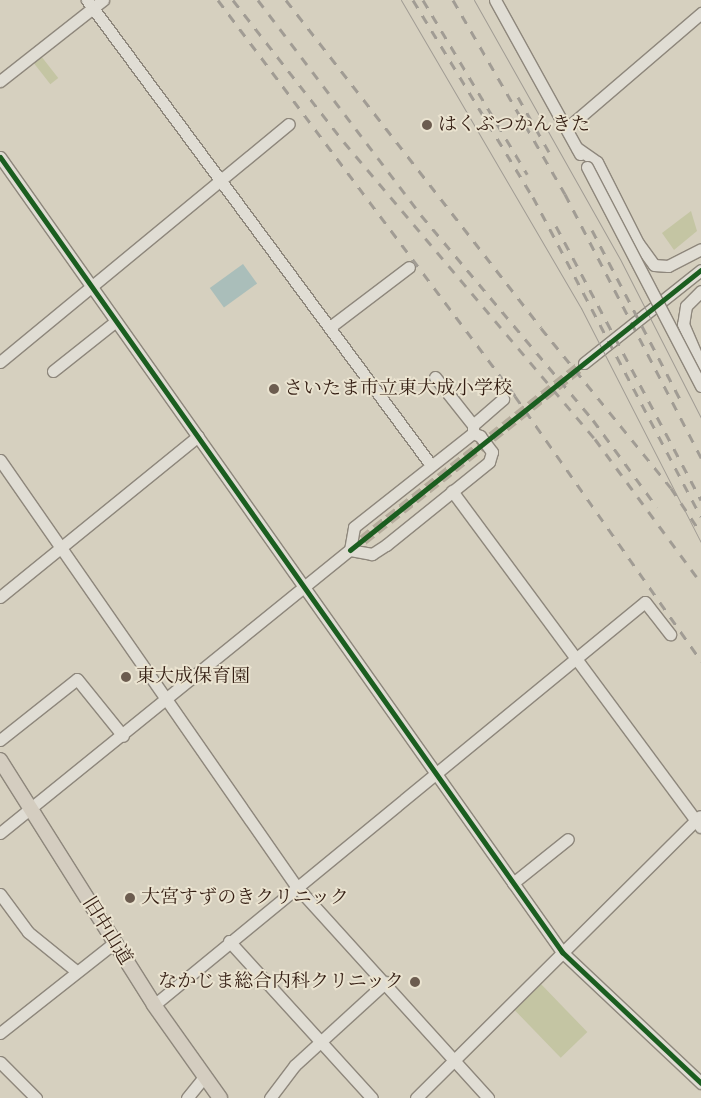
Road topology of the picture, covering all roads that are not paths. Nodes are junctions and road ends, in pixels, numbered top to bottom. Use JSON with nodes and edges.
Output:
{"nodes":[{"id":1,"x":103,"y":0,"type":"edge"},
{"id":2,"x":496,"y":0,"type":"edge"},
{"id":3,"x":90,"y":4,"type":"edge"},
{"id":4,"x":701,"y":13,"type":"edge"},
{"id":5,"x":0,"y":81,"type":"edge"},
{"id":6,"x":288,"y":124,"type":"dead end"},
{"id":7,"x":566,"y":128,"type":"junction"},
{"id":8,"x":576,"y":148,"type":"junction"},
{"id":9,"x":0,"y":157,"type":"edge"},
{"id":10,"x":221,"y":180,"type":"junction"},
{"id":11,"x":701,"y":249,"type":"edge"},
{"id":12,"x":409,"y":267,"type":"dead end"},
{"id":13,"x":701,"y":270,"type":"edge"},
{"id":14,"x":91,"y":287,"type":"junction"},
{"id":15,"x":701,"y":291,"type":"edge"},
{"id":16,"x":116,"y":321,"type":"junction"},
{"id":17,"x":330,"y":328,"type":"junction"},
{"id":18,"x":0,"y":362,"type":"edge"},
{"id":19,"x":584,"y":363,"type":"tunnel mouth"},
{"id":20,"x":701,"y":366,"type":"edge"},
{"id":21,"x":53,"y":371,"type":"dead end"},
{"id":22,"x":435,"y":377,"type":"dead end"},
{"id":23,"x":701,"y":386,"type":"edge"},
{"id":24,"x":503,"y":399,"type":"dead end"},
{"id":25,"x":473,"y":429,"type":"junction"},
{"id":26,"x":198,"y":436,"type":"junction"},
{"id":27,"x":1,"y":462,"type":"edge"},
{"id":28,"x":431,"y":465,"type":"junction"},
{"id":29,"x":452,"y":491,"type":"junction"},
{"id":30,"x":60,"y":549,"type":"junction"},
{"id":31,"x":350,"y":550,"type":"junction"},
{"id":32,"x":305,"y":587,"type":"junction"},
{"id":33,"x":0,"y":598,"type":"edge"},
{"id":34,"x":670,"y":634,"type":"dead end"},
{"id":35,"x":575,"y":659,"type":"junction"},
{"id":36,"x":167,"y":700,"type":"junction"},
{"id":37,"x":123,"y":736,"type":"junction"},
{"id":38,"x":0,"y":740,"type":"edge"},
{"id":39,"x":0,"y":760,"type":"edge"},
{"id":40,"x":436,"y":773,"type":"junction"},
{"id":41,"x":30,"y":809,"type":"junction"},
{"id":42,"x":699,"y":821,"type":"edge"},
{"id":43,"x":0,"y":833,"type":"edge"},
{"id":44,"x":568,"y":839,"type":"dead end"},
{"id":45,"x":513,"y":883,"type":"junction"},
{"id":46,"x":296,"y":886,"type":"junction"},
{"id":47,"x":0,"y":894,"type":"edge"},
{"id":48,"x":228,"y":942,"type":"junction"},
{"id":49,"x":114,"y":943,"type":"junction"},
{"id":50,"x":562,"y":952,"type":"junction"},
{"id":51,"x":76,"y":971,"type":"junction"},
{"id":52,"x":386,"y":982,"type":"junction"},
{"id":53,"x":154,"y":1005,"type":"junction"},
{"id":54,"x":0,"y":1033,"type":"edge"},
{"id":55,"x":320,"y":1042,"type":"junction"},
{"id":56,"x":454,"y":1060,"type":"junction"},
{"id":57,"x":0,"y":1062,"type":"edge"},
{"id":58,"x":204,"y":1077,"type":"junction"},
{"id":59,"x":701,"y":1082,"type":"edge"},
{"id":60,"x":36,"y":1098,"type":"edge"},
{"id":61,"x":187,"y":1098,"type":"edge"},
{"id":62,"x":220,"y":1098,"type":"edge"},
{"id":63,"x":270,"y":1098,"type":"edge"},
{"id":64,"x":372,"y":1098,"type":"edge"},
{"id":65,"x":416,"y":1098,"type":"edge"},
{"id":66,"x":488,"y":1098,"type":"edge"}],
"edges":[{"from":1,"to":3,"type":"street"},
{"from":2,"to":7,"type":"street"},
{"from":3,"to":5,"type":"street"},
{"from":3,"to":10,"type":"street"},
{"from":4,"to":7,"type":"street"},
{"from":6,"to":10,"type":"street"},
{"from":7,"to":8,"type":"street"},
{"from":8,"to":11,"type":"street"},
{"from":8,"to":23,"type":"street","bridge":true},
{"from":9,"to":14,"type":"street"},
{"from":10,"to":14,"type":"street"},
{"from":10,"to":17,"type":"street"},
{"from":12,"to":17,"type":"street"},
{"from":13,"to":19,"type":"street"},
{"from":14,"to":16,"type":"street"},
{"from":14,"to":18,"type":"street"},
{"from":15,"to":20,"type":"street"},
{"from":16,"to":21,"type":"street"},
{"from":16,"to":26,"type":"street"},
{"from":17,"to":28,"type":"street"},
{"from":22,"to":25,"type":"street"},
{"from":24,"to":25,"type":"street"},
{"from":25,"to":28,"type":"street"},
{"from":25,"to":29,"type":"street"},
{"from":26,"to":30,"type":"street"},
{"from":26,"to":32,"type":"street"},
{"from":27,"to":30,"type":"street"},
{"from":28,"to":31,"type":"street"},
{"from":29,"to":31,"type":"street"},
{"from":29,"to":35,"type":"street"},
{"from":30,"to":33,"type":"street"},
{"from":30,"to":36,"type":"street"},
{"from":31,"to":32,"type":"street"},
{"from":32,"to":36,"type":"street"},
{"from":32,"to":40,"type":"street"},
{"from":34,"to":35,"type":"street"},
{"from":35,"to":40,"type":"street"},
{"from":35,"to":42,"type":"street"},
{"from":36,"to":37,"type":"street"},
{"from":36,"to":46,"type":"street"},
{"from":37,"to":38,"type":"street"},
{"from":37,"to":41,"type":"street"},
{"from":39,"to":41,"type":"main road","name":"旧中山道"},
{"from":40,"to":45,"type":"street"},
{"from":40,"to":46,"type":"street"},
{"from":41,"to":43,"type":"street"},
{"from":41,"to":49,"type":"main road","name":"旧中山道"},
{"from":42,"to":50,"type":"street"},
{"from":44,"to":45,"type":"street"},
{"from":45,"to":50,"type":"street"},
{"from":46,"to":48,"type":"street"},
{"from":46,"to":52,"type":"street"},
{"from":47,"to":51,"type":"street"},
{"from":48,"to":53,"type":"street"},
{"from":48,"to":55,"type":"street"},
{"from":49,"to":51,"type":"street"},
{"from":49,"to":53,"type":"main road","name":"旧中山道"},
{"from":50,"to":56,"type":"street"},
{"from":50,"to":59,"type":"street"},
{"from":51,"to":54,"type":"street"},
{"from":52,"to":55,"type":"street"},
{"from":52,"to":56,"type":"street"},
{"from":53,"to":58,"type":"main road","name":"旧中山道"},
{"from":55,"to":63,"type":"street"},
{"from":55,"to":64,"type":"street"},
{"from":56,"to":65,"type":"street"},
{"from":56,"to":66,"type":"street"},
{"from":57,"to":60,"type":"street"},
{"from":58,"to":61,"type":"street"},
{"from":58,"to":62,"type":"main road","name":"旧中山道"}]}
